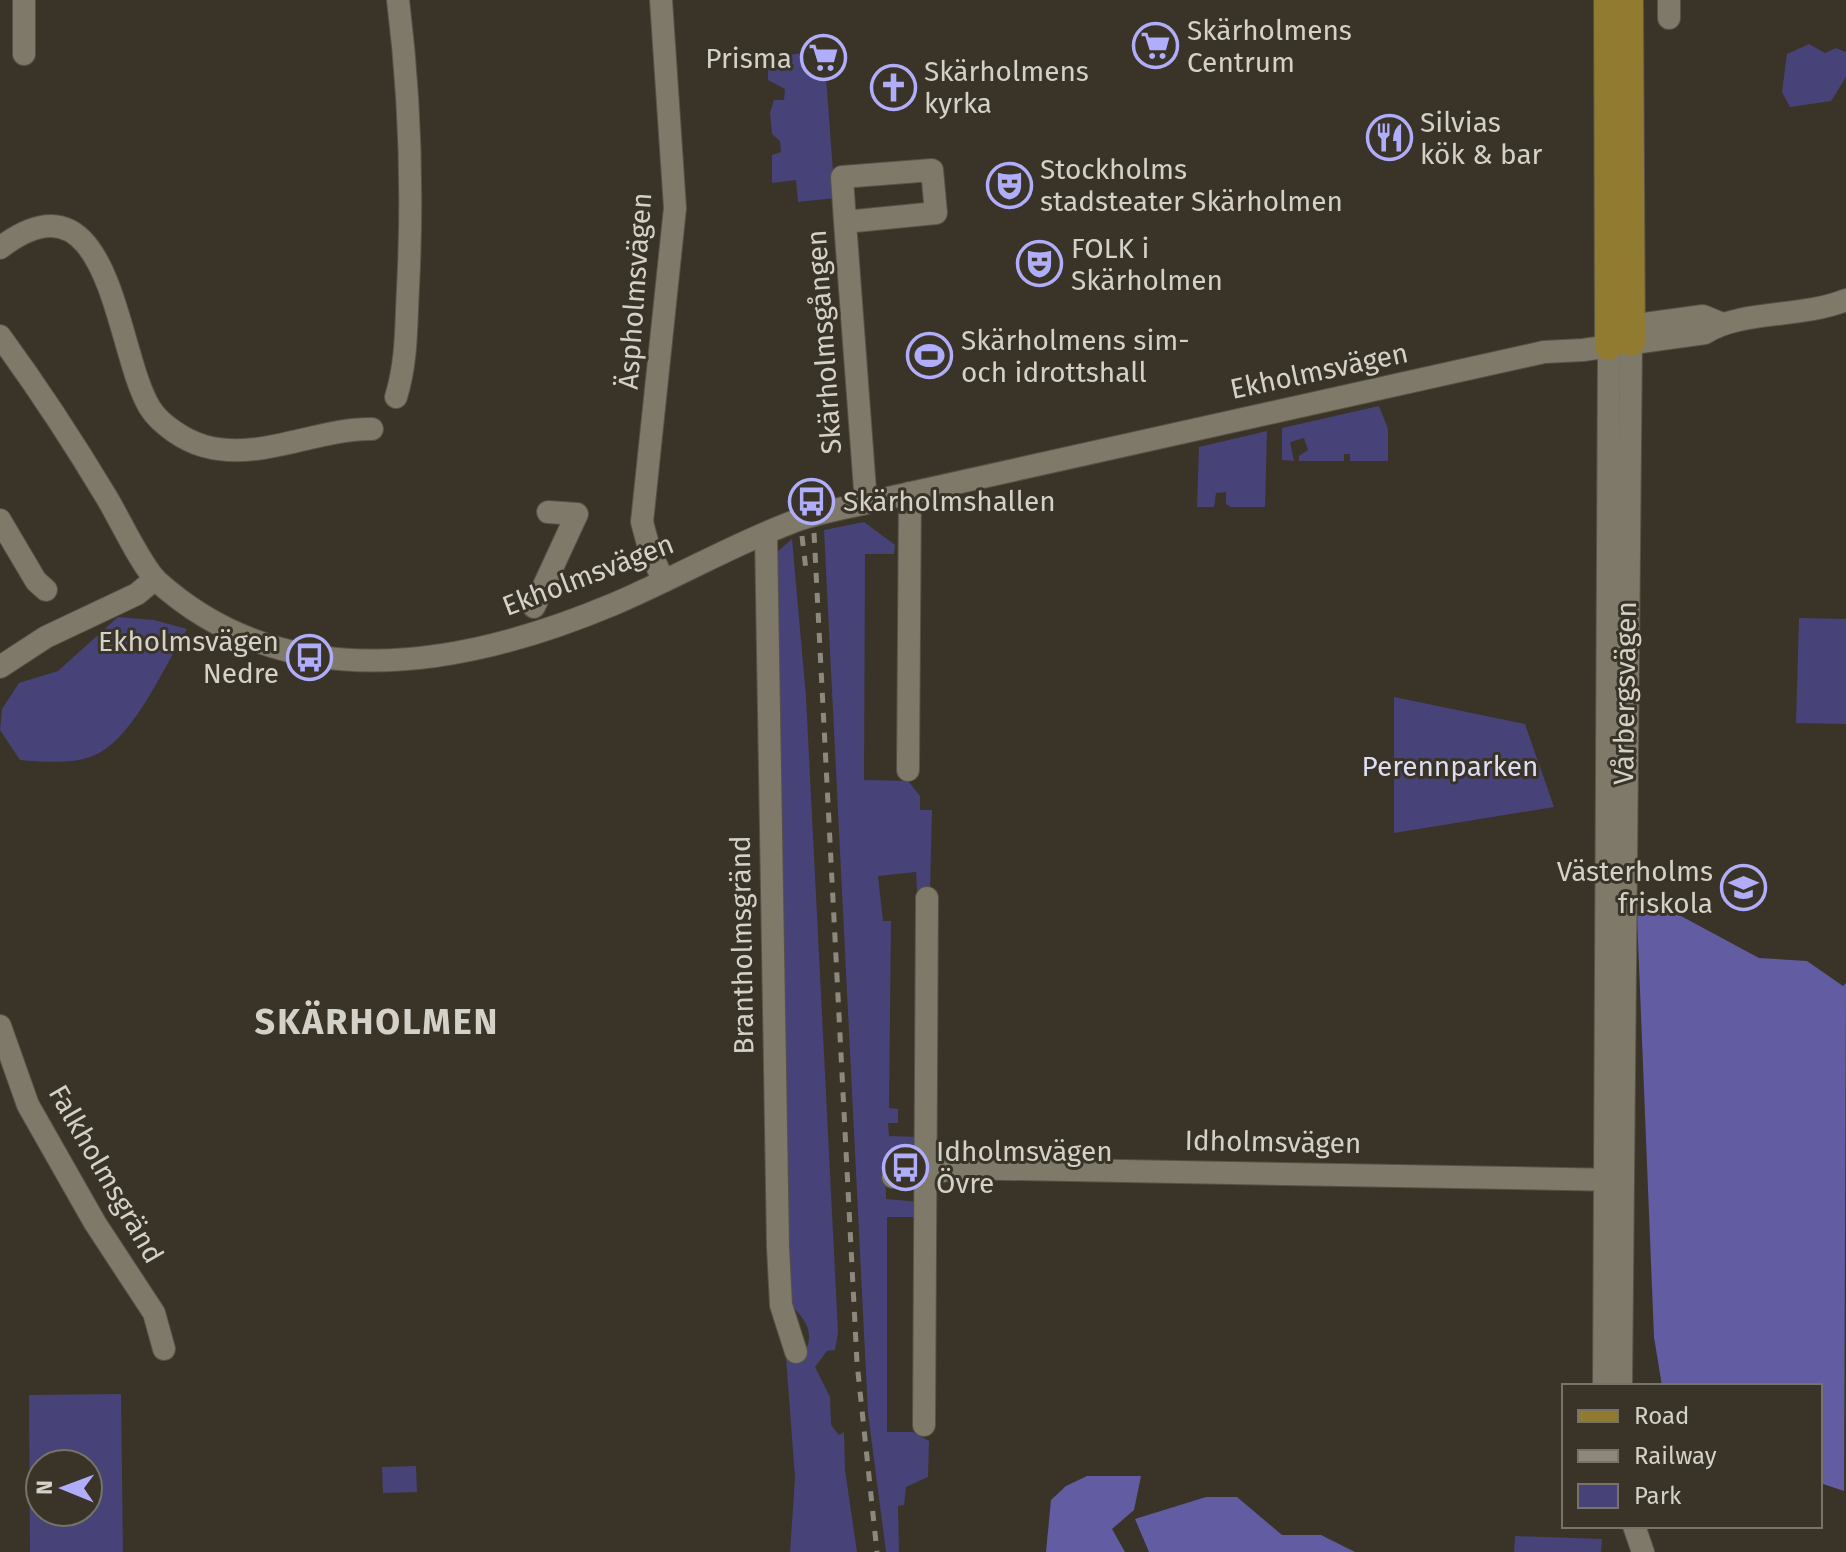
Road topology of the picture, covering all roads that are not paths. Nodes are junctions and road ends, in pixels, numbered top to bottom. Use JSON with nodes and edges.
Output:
{"nodes":[{"id":1,"x":24,"y":0,"type":"edge"},
{"id":2,"x":398,"y":0,"type":"edge"},
{"id":3,"x":661,"y":0,"type":"edge"},
{"id":4,"x":1608,"y":0,"type":"edge"},
{"id":5,"x":1629,"y":0,"type":"edge"},
{"id":6,"x":24,"y":54,"type":"dead end"},
{"id":7,"x":1620,"y":202,"type":"junction"},
{"id":8,"x":845,"y":222,"type":"junction"},
{"id":9,"x":0,"y":248,"type":"edge"},
{"id":10,"x":1846,"y":300,"type":"edge"},
{"id":11,"x":1620,"y":335,"type":"junction"},
{"id":12,"x":0,"y":336,"type":"edge"},
{"id":13,"x":396,"y":397,"type":"dead end"},
{"id":14,"x":372,"y":429,"type":"dead end"},
{"id":15,"x":910,"y":493,"type":"junction"},
{"id":16,"x":866,"y":503,"type":"junction"},
{"id":17,"x":548,"y":512,"type":"dead end"},
{"id":18,"x":0,"y":520,"type":"edge"},
{"id":19,"x":766,"y":534,"type":"junction"},
{"id":20,"x":155,"y":579,"type":"junction"},
{"id":21,"x":664,"y":581,"type":"junction"},
{"id":22,"x":46,"y":590,"type":"dead end"},
{"id":23,"x":534,"y":607,"type":"dead end"},
{"id":24,"x":0,"y":667,"type":"edge"},
{"id":25,"x":908,"y":770,"type":"dead end"},
{"id":26,"x":927,"y":898,"type":"dead end"},
{"id":27,"x":0,"y":1026,"type":"edge"},
{"id":28,"x":926,"y":1176,"type":"junction"},
{"id":29,"x":893,"y":1177,"type":"dead end"},
{"id":30,"x":1611,"y":1180,"type":"junction"},
{"id":31,"x":164,"y":1349,"type":"dead end"},
{"id":32,"x":796,"y":1352,"type":"dead end"},
{"id":33,"x":1604,"y":1384,"type":"edge"},
{"id":34,"x":1621,"y":1384,"type":"edge"},
{"id":35,"x":924,"y":1425,"type":"dead end"},
{"id":36,"x":1635,"y":1528,"type":"edge"},
{"id":37,"x":1651,"y":1528,"type":"edge"},
{"id":38,"x":1643,"y":1552,"type":"edge"},
{"id":39,"x":1659,"y":1552,"type":"edge"}],
"edges":[{"from":1,"to":6,"type":"street"},
{"from":2,"to":13,"type":"street"},
{"from":3,"to":21,"type":"street","name":"Äspholmsvägen"},
{"from":4,"to":7,"type":"main road","name":"Vårbergsvägen"},
{"from":5,"to":7,"type":"main road","name":"Vårbergsvägen"},
{"from":7,"to":11,"type":"main road","name":"Vårbergsvägen"},
{"from":8,"to":8,"type":"street","name":"Skärholmsgången"},
{"from":8,"to":16,"type":"street","name":"Skärholmsgången"},
{"from":9,"to":14,"type":"street"},
{"from":10,"to":11,"type":"street","name":"Ekholmsvägen"},
{"from":11,"to":15,"type":"street","name":"Ekholmsvägen"},
{"from":11,"to":30,"type":"street","name":"Vårbergsvägen"},
{"from":12,"to":20,"type":"street","name":"Ekholmsvägen"},
{"from":15,"to":16,"type":"street","name":"Ekholmsvägen"},
{"from":15,"to":25,"type":"street"},
{"from":16,"to":19,"type":"street","name":"Ekholmsvägen"},
{"from":17,"to":23,"type":"street"},
{"from":18,"to":22,"type":"street"},
{"from":19,"to":21,"type":"street","name":"Ekholmsvägen"},
{"from":19,"to":32,"type":"street","name":"Brantholmsgränd"},
{"from":20,"to":21,"type":"street","name":"Ekholmsvägen"},
{"from":20,"to":24,"type":"street"},
{"from":26,"to":28,"type":"street"},
{"from":27,"to":31,"type":"street","name":"Falkholmsgränd"},
{"from":28,"to":29,"type":"street","name":"Idholmsvägen"},
{"from":28,"to":30,"type":"street","name":"Idholmsvägen"},
{"from":28,"to":35,"type":"street"},
{"from":30,"to":33,"type":"street","name":"Vårbergsvägen"},
{"from":30,"to":34,"type":"street","name":"Vårbergsvägen"},
{"from":36,"to":38,"type":"street"},
{"from":37,"to":39,"type":"street"}]}
